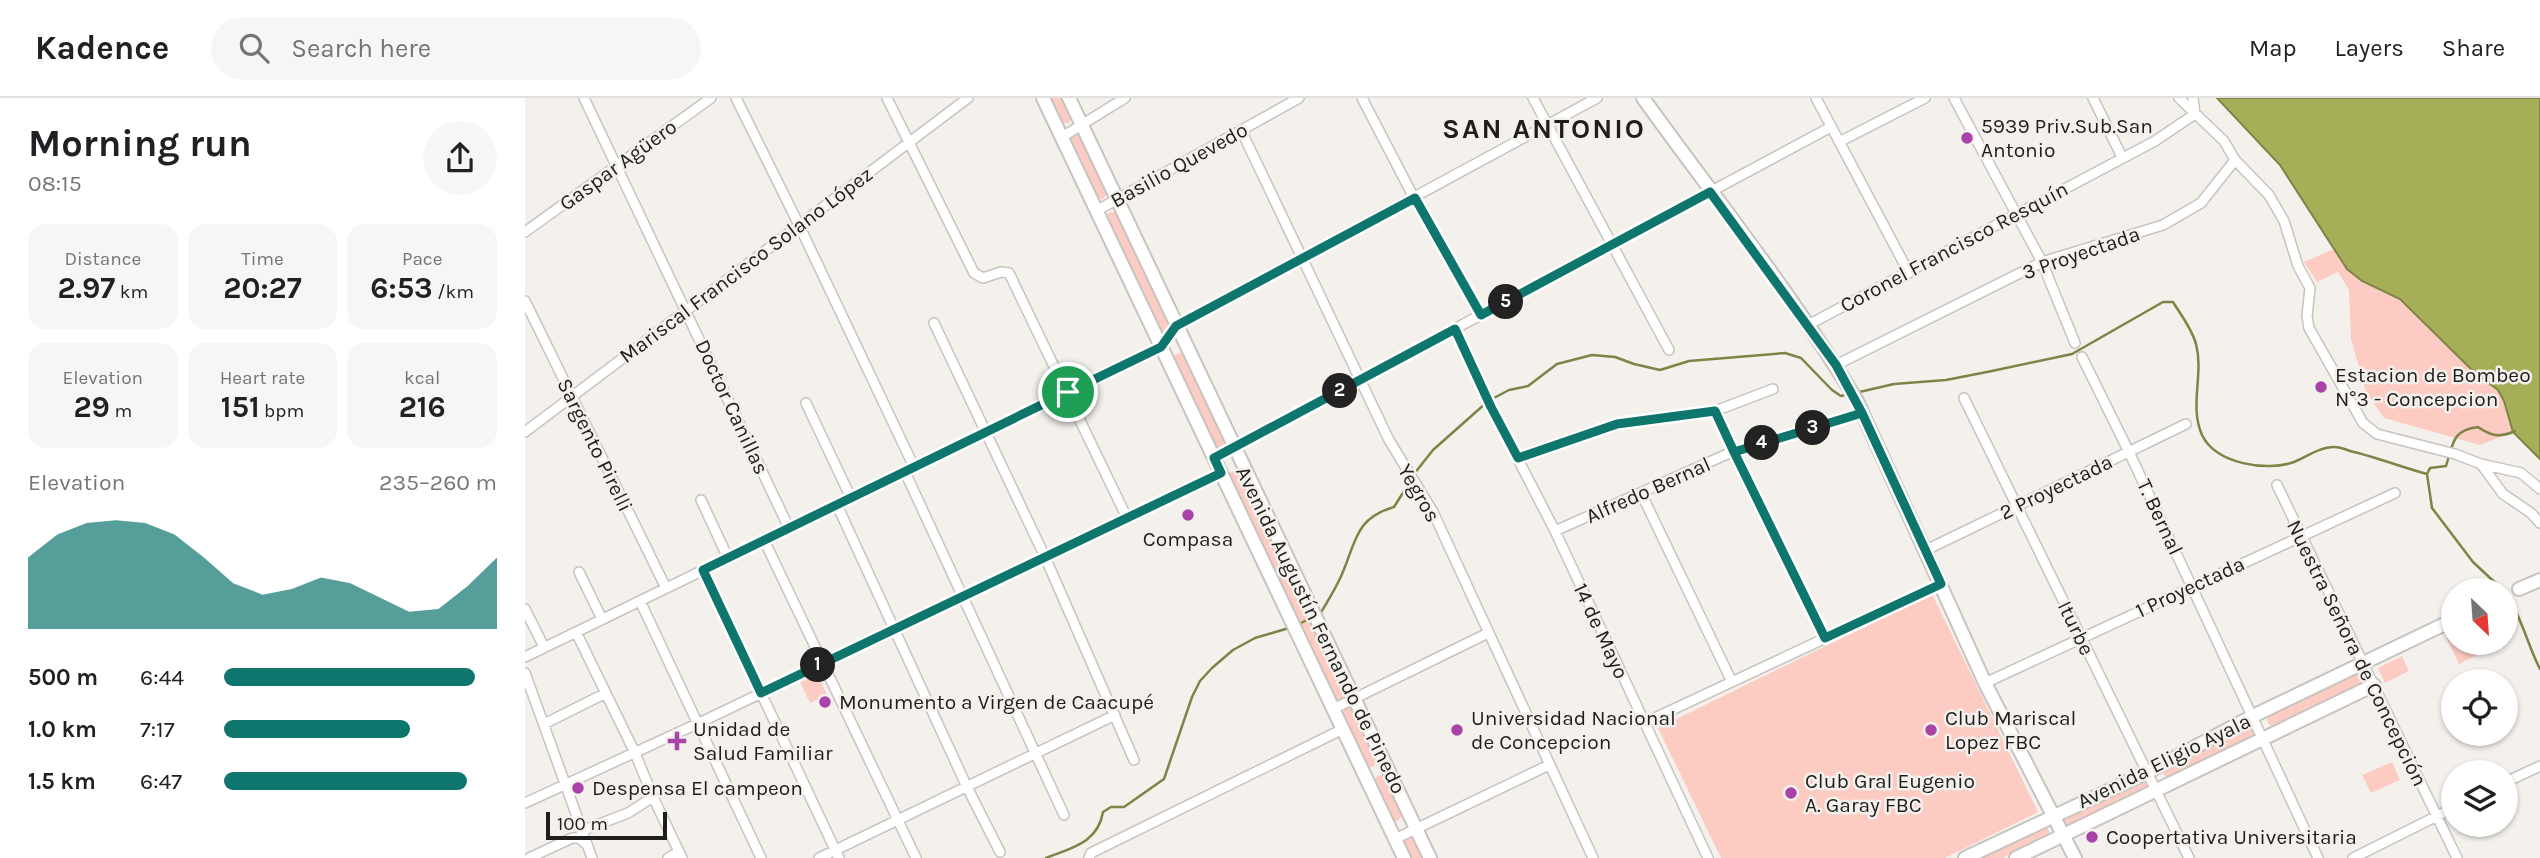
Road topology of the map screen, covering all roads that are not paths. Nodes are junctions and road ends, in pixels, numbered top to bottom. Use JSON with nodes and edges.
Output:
{"nodes":[{"id":1,"x":584,"y":98,"type":"edge"},
{"id":2,"x":711,"y":98,"type":"edge"},
{"id":3,"x":736,"y":98,"type":"edge"},
{"id":4,"x":887,"y":98,"type":"edge"},
{"id":5,"x":968,"y":98,"type":"edge"},
{"id":6,"x":1043,"y":98,"type":"edge"},
{"id":7,"x":1069,"y":98,"type":"edge"},
{"id":8,"x":1125,"y":98,"type":"edge"},
{"id":9,"x":1299,"y":98,"type":"edge"},
{"id":10,"x":1362,"y":98,"type":"edge"},
{"id":11,"x":1533,"y":98,"type":"edge"},
{"id":12,"x":1597,"y":98,"type":"edge"},
{"id":13,"x":1643,"y":98,"type":"edge"},
{"id":14,"x":1816,"y":98,"type":"edge"},
{"id":15,"x":1925,"y":98,"type":"edge"},
{"id":16,"x":1954,"y":98,"type":"edge"},
{"id":17,"x":2093,"y":98,"type":"edge"},
{"id":18,"x":2179,"y":98,"type":"edge"},
{"id":19,"x":2193,"y":98,"type":"edge"},
{"id":20,"x":2195,"y":114,"type":"junction"},
{"id":21,"x":1548,"y":125,"type":"junction"},
{"id":22,"x":1082,"y":126,"type":"junction"},
{"id":23,"x":1831,"y":127,"type":"junction"},
{"id":24,"x":1241,"y":130,"type":"junction"},
{"id":25,"x":1062,"y":137,"type":"junction"},
{"id":26,"x":908,"y":142,"type":"junction"},
{"id":27,"x":1839,"y":142,"type":"junction"},
{"id":28,"x":2122,"y":157,"type":"junction"},
{"id":29,"x":2235,"y":160,"type":"junction"},
{"id":30,"x":618,"y":167,"type":"junction"},
{"id":31,"x":1710,"y":192,"type":"junction"},
{"id":32,"x":1415,"y":198,"type":"junction"},
{"id":33,"x":1117,"y":200,"type":"junction"},
{"id":34,"x":1096,"y":211,"type":"junction"},
{"id":35,"x":2017,"y":215,"type":"junction"},
{"id":36,"x":799,"y":225,"type":"junction"},
{"id":37,"x":525,"y":232,"type":"edge"},
{"id":38,"x":1611,"y":246,"type":"junction"},
{"id":39,"x":1302,"y":258,"type":"junction"},
{"id":40,"x":2042,"y":262,"type":"junction"},
{"id":41,"x":1909,"y":272,"type":"junction"},
{"id":42,"x":525,"y":301,"type":"edge"},
{"id":43,"x":687,"y":310,"type":"junction"},
{"id":44,"x":1481,"y":315,"type":"junction"},
{"id":45,"x":934,"y":323,"type":"dead end"},
{"id":46,"x":1808,"y":325,"type":"junction"},
{"id":47,"x":1176,"y":326,"type":"junction"},
{"id":48,"x":1455,"y":329,"type":"junction"},
{"id":49,"x":2075,"y":343,"type":"dead end"},
{"id":50,"x":1161,"y":347,"type":"junction"},
{"id":51,"x":1669,"y":350,"type":"dead end"},
{"id":52,"x":2082,"y":357,"type":"dead end"},
{"id":53,"x":1836,"y":365,"type":"junction"},
{"id":54,"x":1360,"y":380,"type":"junction"},
{"id":55,"x":1773,"y":389,"type":"dead end"},
{"id":56,"x":1068,"y":392,"type":"junction"},
{"id":57,"x":571,"y":397,"type":"junction"},
{"id":58,"x":1964,"y":398,"type":"dead end"},
{"id":59,"x":806,"y":403,"type":"dead end"},
{"id":60,"x":1859,"y":407,"type":"junction"},
{"id":61,"x":1715,"y":411,"type":"junction"},
{"id":62,"x":2186,"y":424,"type":"dead end"},
{"id":63,"x":525,"y":432,"type":"edge"},
{"id":64,"x":986,"y":432,"type":"junction"},
{"id":65,"x":1234,"y":447,"type":"junction"},
{"id":66,"x":1734,"y":452,"type":"junction"},
{"id":67,"x":2129,"y":452,"type":"junction"},
{"id":68,"x":1214,"y":458,"type":"junction"},
{"id":69,"x":1518,"y":458,"type":"junction"},
{"id":70,"x":2481,"y":464,"type":"junction"},
{"id":71,"x":909,"y":470,"type":"junction"},
{"id":72,"x":1221,"y":473,"type":"junction"},
{"id":73,"x":2277,"y":485,"type":"dead end"},
{"id":74,"x":2540,"y":489,"type":"edge"},
{"id":75,"x":2395,"y":492,"type":"dead end"},
{"id":76,"x":1641,"y":493,"type":"junction"},
{"id":77,"x":851,"y":498,"type":"junction"},
{"id":78,"x":701,"y":500,"type":"dead end"},
{"id":79,"x":837,"y":505,"type":"junction"},
{"id":80,"x":2017,"y":506,"type":"junction"},
{"id":81,"x":1127,"y":518,"type":"junction"},
{"id":82,"x":2540,"y":523,"type":"edge"},
{"id":83,"x":789,"y":528,"type":"junction"},
{"id":84,"x":1555,"y":531,"type":"junction"},
{"id":85,"x":2300,"y":535,"type":"junction"},
{"id":86,"x":764,"y":540,"type":"junction"},
{"id":87,"x":1926,"y":550,"type":"junction"},
{"id":88,"x":1045,"y":557,"type":"junction"},
{"id":89,"x":728,"y":558,"type":"junction"},
{"id":90,"x":703,"y":570,"type":"junction"},
{"id":91,"x":579,"y":572,"type":"dead end"},
{"id":92,"x":2540,"y":580,"type":"edge"},
{"id":93,"x":1941,"y":584,"type":"junction"},
{"id":94,"x":2192,"y":586,"type":"junction"},
{"id":95,"x":666,"y":588,"type":"junction"},
{"id":96,"x":2519,"y":589,"type":"dead end"},
{"id":97,"x":963,"y":597,"type":"junction"},
{"id":98,"x":640,"y":601,"type":"junction"},
{"id":99,"x":525,"y":609,"type":"edge"},
{"id":100,"x":602,"y":619,"type":"junction"},
{"id":101,"x":2441,"y":626,"type":"edge"},
{"id":102,"x":894,"y":630,"type":"junction"},
{"id":103,"x":576,"y":632,"type":"junction"},
{"id":104,"x":1488,"y":633,"type":"junction"},
{"id":105,"x":1825,"y":638,"type":"junction"},
{"id":106,"x":2081,"y":638,"type":"junction"},
{"id":107,"x":544,"y":647,"type":"junction"},
{"id":108,"x":525,"y":657,"type":"edge"},
{"id":109,"x":823,"y":663,"type":"junction"},
{"id":110,"x":2363,"y":664,"type":"junction"},
{"id":111,"x":525,"y":673,"type":"edge"},
{"id":112,"x":1731,"y":682,"type":"junction"},
{"id":113,"x":1985,"y":683,"type":"junction"},
{"id":114,"x":2374,"y":685,"type":"junction"},
{"id":115,"x":606,"y":693,"type":"junction"},
{"id":116,"x":761,"y":693,"type":"junction"},
{"id":117,"x":1354,"y":699,"type":"junction"},
{"id":118,"x":1333,"y":709,"type":"junction"},
{"id":119,"x":1115,"y":715,"type":"junction"},
{"id":120,"x":2253,"y":716,"type":"junction"},
{"id":121,"x":699,"y":723,"type":"junction"},
{"id":122,"x":1644,"y":723,"type":"junction"},
{"id":123,"x":544,"y":724,"type":"junction"},
{"id":124,"x":1343,"y":729,"type":"junction"},
{"id":125,"x":2263,"y":738,"type":"junction"},
{"id":126,"x":635,"y":752,"type":"junction"},
{"id":127,"x":1037,"y":754,"type":"junction"},
{"id":128,"x":1134,"y":760,"type":"dead end"},
{"id":129,"x":1549,"y":765,"type":"junction"},
{"id":130,"x":2540,"y":766,"type":"edge"},
{"id":131,"x":2145,"y":773,"type":"junction"},
{"id":132,"x":2518,"y":776,"type":"edge"},
{"id":133,"x":565,"y":784,"type":"junction"},
{"id":134,"x":967,"y":787,"type":"junction"},
{"id":135,"x":2156,"y":790,"type":"junction"},
{"id":136,"x":653,"y":797,"type":"junction"},
{"id":137,"x":525,"y":803,"type":"edge"},
{"id":138,"x":2441,"y":814,"type":"edge"},
{"id":139,"x":1064,"y":815,"type":"dead end"},
{"id":140,"x":2053,"y":815,"type":"junction"},
{"id":141,"x":2436,"y":816,"type":"junction"},
{"id":142,"x":899,"y":821,"type":"junction"},
{"id":143,"x":1416,"y":829,"type":"junction"},
{"id":144,"x":582,"y":831,"type":"junction"},
{"id":145,"x":2064,"y":836,"type":"junction"},
{"id":146,"x":1395,"y":839,"type":"junction"},
{"id":147,"x":587,"y":845,"type":"junction"},
{"id":148,"x":1000,"y":852,"type":"dead end"},
{"id":149,"x":837,"y":854,"type":"edge"},
{"id":150,"x":681,"y":855,"type":"edge"},
{"id":151,"x":529,"y":858,"type":"edge"},
{"id":152,"x":592,"y":858,"type":"edge"},
{"id":153,"x":668,"y":858,"type":"edge"},
{"id":154,"x":761,"y":858,"type":"edge"},
{"id":155,"x":819,"y":858,"type":"edge"},
{"id":156,"x":916,"y":858,"type":"edge"},
{"id":157,"x":1089,"y":858,"type":"edge"},
{"id":158,"x":1404,"y":858,"type":"edge"},
{"id":159,"x":1430,"y":858,"type":"edge"},
{"id":160,"x":1593,"y":858,"type":"edge"},
{"id":161,"x":1708,"y":858,"type":"edge"},
{"id":162,"x":1965,"y":858,"type":"edge"},
{"id":163,"x":2016,"y":858,"type":"edge"},
{"id":164,"x":2075,"y":858,"type":"edge"},
{"id":165,"x":2189,"y":858,"type":"edge"},
{"id":166,"x":2318,"y":858,"type":"edge"},
{"id":167,"x":2353,"y":858,"type":"edge"},
{"id":168,"x":2457,"y":858,"type":"edge"}],
"edges":[{"from":1,"to":30,"type":"street","name":"Doctor Canillas"},
{"from":2,"to":30,"type":"street","name":"Gaspar Agüero"},
{"from":3,"to":36,"type":"street"},
{"from":4,"to":26,"type":"street"},
{"from":5,"to":26,"type":"street","name":"Mariscal Francisco Solano López"},
{"from":6,"to":25,"type":"street","name":"Avenida Augustín Fernando de Pinedo"},
{"from":7,"to":22,"type":"street","name":"Avenida Augustín Fernando de Pinedo"},
{"from":8,"to":22,"type":"street"},
{"from":9,"to":24,"type":"street","name":"Basilio Quevedo"},
{"from":10,"to":32,"type":"street"},
{"from":11,"to":21,"type":"street"},
{"from":12,"to":21,"type":"street"},
{"from":13,"to":31,"type":"street"},
{"from":14,"to":23,"type":"street"},
{"from":15,"to":27,"type":"street"},
{"from":16,"to":35,"type":"street"},
{"from":17,"to":28,"type":"street"},
{"from":18,"to":20,"type":"street"},
{"from":19,"to":20,"type":"street"},
{"from":20,"to":28,"type":"street","name":"Coronel Francisco Resquín"},
{"from":20,"to":29,"type":"street"},
{"from":21,"to":32,"type":"street"},
{"from":21,"to":38,"type":"street"},
{"from":22,"to":25,"type":"street"},
{"from":22,"to":33,"type":"street","name":"Avenida Augustín Fernando de Pinedo"},
{"from":23,"to":27,"type":"street"},
{"from":23,"to":31,"type":"street"},
{"from":24,"to":33,"type":"street","name":"Basilio Quevedo"},
{"from":24,"to":39,"type":"street","name":"Yegros"},
{"from":25,"to":34,"type":"street","name":"Avenida Augustín Fernando de Pinedo"},
{"from":26,"to":36,"type":"street","name":"Mariscal Francisco Solano López"},
{"from":26,"to":56,"type":"street"},
{"from":27,"to":41,"type":"street"},
{"from":28,"to":35,"type":"street","name":"Coronel Francisco Resquín"},
{"from":29,"to":40,"type":"street","name":"3 Proyectada"},
{"from":29,"to":70,"type":"street"},
{"from":30,"to":37,"type":"street","name":"Gaspar Agüero"},
{"from":30,"to":43,"type":"street","name":"Doctor Canillas"},
{"from":31,"to":38,"type":"street"},
{"from":31,"to":46,"type":"street"},
{"from":32,"to":39,"type":"street"},
{"from":32,"to":44,"type":"street"},
{"from":33,"to":34,"type":"street","name":"Basilio Quevedo"},
{"from":33,"to":47,"type":"street","name":"Avenida Augustín Fernando de Pinedo"},
{"from":34,"to":50,"type":"street","name":"Avenida Augustín Fernando de Pinedo"},
{"from":35,"to":40,"type":"street"},
{"from":35,"to":41,"type":"street","name":"Coronel Francisco Resquín"},
{"from":36,"to":43,"type":"street","name":"Mariscal Francisco Solano López"},
{"from":36,"to":71,"type":"street"},
{"from":38,"to":44,"type":"street"},
{"from":38,"to":51,"type":"street"},
{"from":39,"to":47,"type":"street"},
{"from":39,"to":54,"type":"street","name":"Yegros"},
{"from":40,"to":49,"type":"street"},
{"from":40,"to":53,"type":"street","name":"3 Proyectada"},
{"from":41,"to":46,"type":"street","name":"Coronel Francisco Resquín"},
{"from":42,"to":57,"type":"street","name":"Sargento Pirelli"},
{"from":43,"to":57,"type":"street","name":"Mariscal Francisco Solano López"},
{"from":43,"to":83,"type":"street","name":"Doctor Canillas"},
{"from":44,"to":48,"type":"street"},
{"from":45,"to":64,"type":"street"},
{"from":46,"to":53,"type":"street"},
{"from":47,"to":50,"type":"street"},
{"from":47,"to":65,"type":"street","name":"Avenida Augustín Fernando de Pinedo"},
{"from":48,"to":54,"type":"street"},
{"from":48,"to":69,"type":"street","name":"14 de Mayo"},
{"from":50,"to":56,"type":"street"},
{"from":50,"to":68,"type":"street","name":"Avenida Augustín Fernando de Pinedo"},
{"from":52,"to":67,"type":"street","name":"T. Bernal"},
{"from":53,"to":60,"type":"street"},
{"from":54,"to":65,"type":"street"},
{"from":54,"to":104,"type":"street","name":"Yegros"},
{"from":55,"to":61,"type":"street"},
{"from":56,"to":64,"type":"street"},
{"from":56,"to":81,"type":"street"},
{"from":57,"to":63,"type":"street","name":"Mariscal Francisco Solano López"},
{"from":57,"to":95,"type":"street","name":"Sargento Pirelli"},
{"from":58,"to":80,"type":"street","name":"Iturbe"},
{"from":59,"to":77,"type":"street"},
{"from":60,"to":66,"type":"street","name":"Alfredo Bernal"},
{"from":60,"to":87,"type":"street"},
{"from":61,"to":66,"type":"street"},
{"from":61,"to":69,"type":"street"},
{"from":62,"to":67,"type":"street","name":"2 Proyectada"},
{"from":64,"to":71,"type":"street"},
{"from":64,"to":88,"type":"street"},
{"from":65,"to":68,"type":"street"},
{"from":65,"to":117,"type":"street","name":"Avenida Augustín Fernando de Pinedo"},
{"from":66,"to":76,"type":"street","name":"Alfredo Bernal"},
{"from":66,"to":105,"type":"street"},
{"from":67,"to":80,"type":"street","name":"2 Proyectada"},
{"from":67,"to":94,"type":"street","name":"T. Bernal"},
{"from":68,"to":72,"type":"street","name":"Avenida Augustín Fernando de Pinedo"},
{"from":69,"to":84,"type":"street","name":"14 de Mayo"},
{"from":70,"to":74,"type":"street"},
{"from":70,"to":82,"type":"street"},
{"from":71,"to":77,"type":"street"},
{"from":71,"to":97,"type":"street"},
{"from":72,"to":81,"type":"street"},
{"from":72,"to":118,"type":"street","name":"Avenida Augustín Fernando de Pinedo"},
{"from":73,"to":85,"type":"street","name":"Nuestra Señora de Concepción"},
{"from":75,"to":85,"type":"street","name":"1 Proyectada"},
{"from":76,"to":84,"type":"street","name":"Alfredo Bernal"},
{"from":76,"to":112,"type":"street"},
{"from":77,"to":79,"type":"street"},
{"from":78,"to":89,"type":"street"},
{"from":79,"to":83,"type":"street"},
{"from":79,"to":102,"type":"street"},
{"from":80,"to":87,"type":"street","name":"2 Proyectada"},
{"from":80,"to":106,"type":"street","name":"Iturbe"},
{"from":81,"to":88,"type":"street"},
{"from":83,"to":86,"type":"street"},
{"from":84,"to":122,"type":"street","name":"14 de Mayo"},
{"from":85,"to":94,"type":"street","name":"1 Proyectada"},
{"from":85,"to":110,"type":"street","name":"Nuestra Señora de Concepción"},
{"from":86,"to":89,"type":"street"},
{"from":86,"to":109,"type":"street"},
{"from":87,"to":93,"type":"street"},
{"from":88,"to":97,"type":"street"},
{"from":88,"to":119,"type":"street"},
{"from":89,"to":90,"type":"street"},
{"from":90,"to":95,"type":"street"},
{"from":90,"to":116,"type":"street"},
{"from":91,"to":100,"type":"street"},
{"from":92,"to":96,"type":"street"},
{"from":93,"to":105,"type":"street"},
{"from":93,"to":113,"type":"street"},
{"from":94,"to":106,"type":"street","name":"1 Proyectada"},
{"from":94,"to":120,"type":"street","name":"T. Bernal"},
{"from":95,"to":98,"type":"street"},
{"from":97,"to":102,"type":"street"},
{"from":97,"to":127,"type":"street"},
{"from":98,"to":100,"type":"street"},
{"from":98,"to":121,"type":"street"},
{"from":99,"to":107,"type":"street"},
{"from":100,"to":103,"type":"street"},
{"from":101,"to":110,"type":"street","name":"Avenida Eligio Ayala"},
{"from":102,"to":109,"type":"street"},
{"from":102,"to":134,"type":"street"},
{"from":103,"to":107,"type":"street"},
{"from":103,"to":115,"type":"street"},
{"from":104,"to":117,"type":"street"},
{"from":104,"to":129,"type":"street","name":"Yegros"},
{"from":105,"to":112,"type":"street"},
{"from":106,"to":113,"type":"street","name":"1 Proyectada"},
{"from":106,"to":131,"type":"street","name":"Iturbe"},
{"from":107,"to":108,"type":"street"},
{"from":109,"to":116,"type":"street"},
{"from":109,"to":142,"type":"street"},
{"from":110,"to":114,"type":"street","name":"Nuestra Señora de Concepción"},
{"from":110,"to":120,"type":"street","name":"Avenida Eligio Ayala"},
{"from":111,"to":123,"type":"street"},
{"from":112,"to":122,"type":"street"},
{"from":113,"to":140,"type":"street"},
{"from":114,"to":125,"type":"street","name":"Avenida Eligio Ayala"},
{"from":114,"to":141,"type":"street","name":"Nuestra Señora de Concepción"},
{"from":115,"to":123,"type":"street"},
{"from":115,"to":126,"type":"street"},
{"from":116,"to":121,"type":"street"},
{"from":116,"to":149,"type":"street"},
{"from":117,"to":118,"type":"street"},
{"from":117,"to":143,"type":"street","name":"Avenida Augustín Fernando de Pinedo"},
{"from":118,"to":124,"type":"street","name":"Avenida Augustín Fernando de Pinedo"},
{"from":119,"to":127,"type":"street"},
{"from":119,"to":128,"type":"street"},
{"from":120,"to":125,"type":"street","name":"T. Bernal"},
{"from":120,"to":131,"type":"street","name":"Avenida Eligio Ayala"},
{"from":121,"to":126,"type":"street"},
{"from":121,"to":154,"type":"street"},
{"from":122,"to":161,"type":"street","name":"14 de Mayo"},
{"from":123,"to":133,"type":"street"},
{"from":124,"to":146,"type":"street","name":"Avenida Augustín Fernando de Pinedo"},
{"from":124,"to":157,"type":"street"},
{"from":125,"to":135,"type":"street","name":"Avenida Eligio Ayala"},
{"from":125,"to":166,"type":"street","name":"T. Bernal"},
{"from":126,"to":133,"type":"street"},
{"from":126,"to":136,"type":"street"},
{"from":127,"to":134,"type":"street"},
{"from":127,"to":139,"type":"street"},
{"from":129,"to":143,"type":"street"},
{"from":129,"to":160,"type":"street","name":"Yegros"},
{"from":130,"to":132,"type":"street"},
{"from":131,"to":135,"type":"street","name":"Iturbe"},
{"from":131,"to":140,"type":"street","name":"Avenida Eligio Ayala"},
{"from":133,"to":137,"type":"street"},
{"from":133,"to":144,"type":"street"},
{"from":134,"to":142,"type":"street"},
{"from":134,"to":148,"type":"street"},
{"from":135,"to":145,"type":"street","name":"Avenida Eligio Ayala"},
{"from":135,"to":165,"type":"street","name":"Iturbe"},
{"from":136,"to":144,"type":"street"},
{"from":136,"to":150,"type":"street"},
{"from":138,"to":141,"type":"street"},
{"from":140,"to":145,"type":"street"},
{"from":140,"to":162,"type":"street","name":"Avenida Eligio Ayala"},
{"from":141,"to":167,"type":"street"},
{"from":141,"to":168,"type":"street","name":"Nuestra Señora de Concepción"},
{"from":142,"to":149,"type":"street"},
{"from":142,"to":156,"type":"street"},
{"from":143,"to":146,"type":"street"},
{"from":143,"to":159,"type":"street","name":"Avenida Augustín Fernando de Pinedo"},
{"from":144,"to":147,"type":"street"},
{"from":145,"to":163,"type":"street","name":"Avenida Eligio Ayala"},
{"from":145,"to":164,"type":"street"},
{"from":146,"to":158,"type":"street","name":"Avenida Augustín Fernando de Pinedo"},
{"from":147,"to":151,"type":"street"},
{"from":147,"to":152,"type":"street"},
{"from":149,"to":155,"type":"street"},
{"from":150,"to":153,"type":"street"}]}
